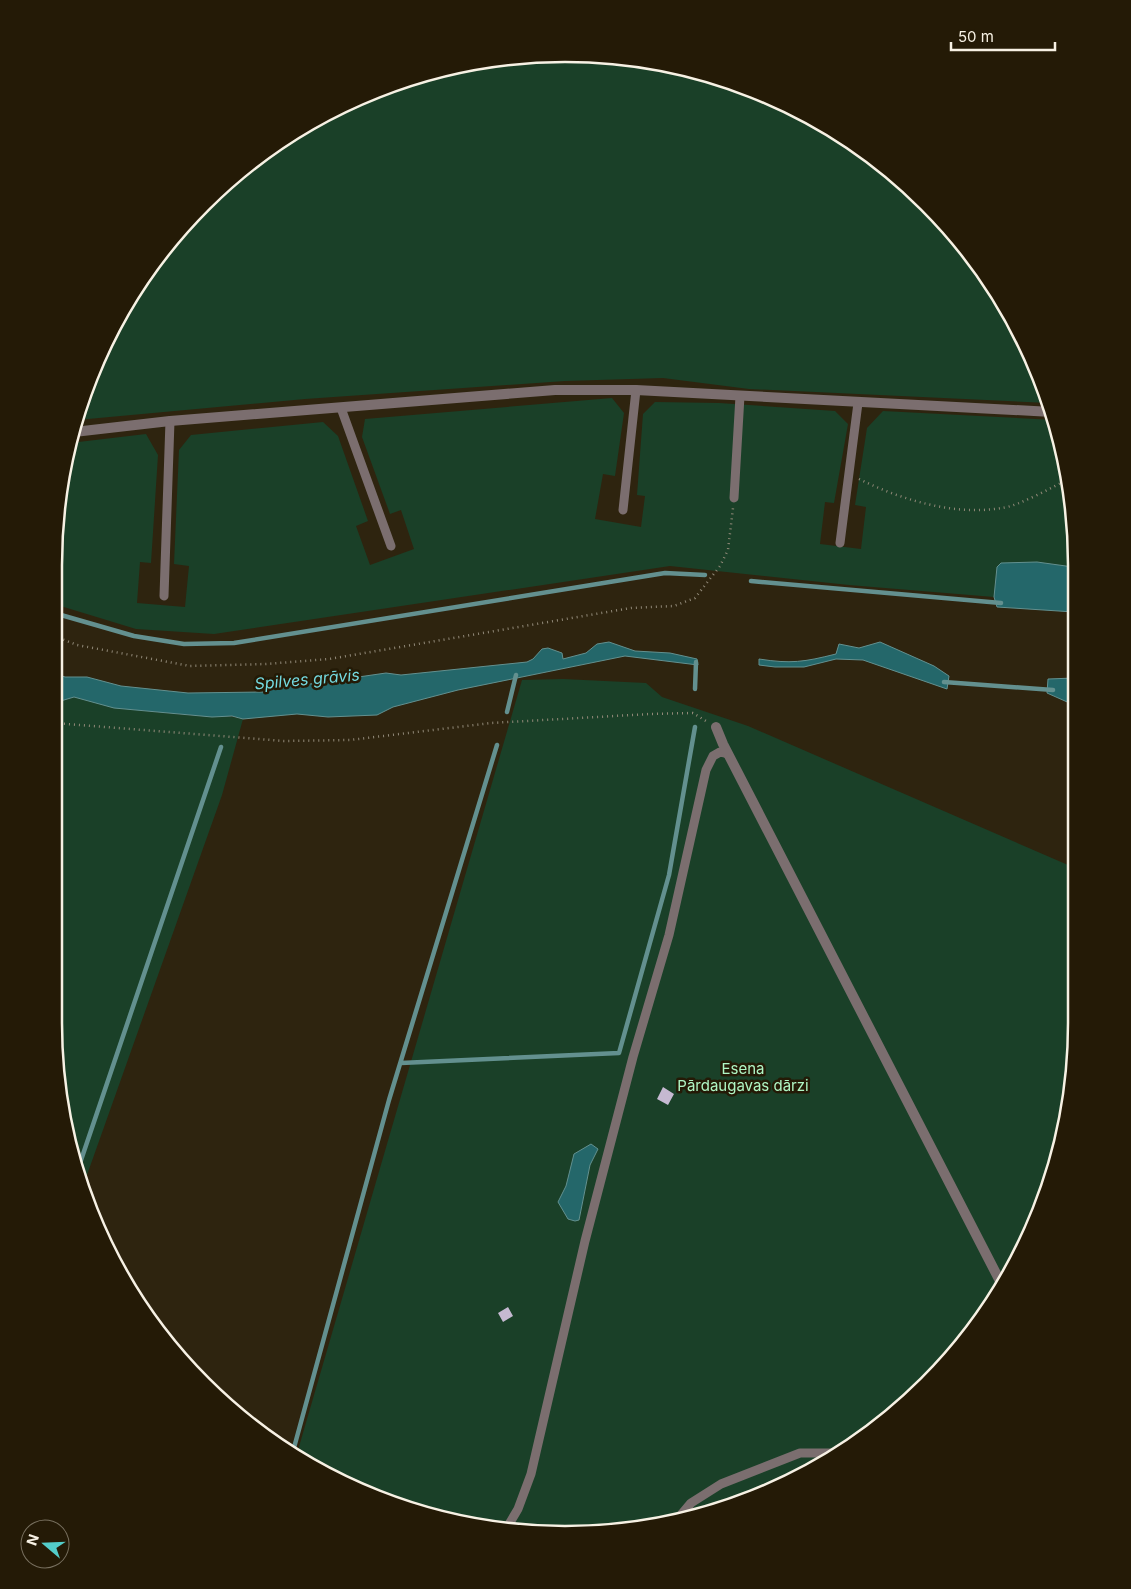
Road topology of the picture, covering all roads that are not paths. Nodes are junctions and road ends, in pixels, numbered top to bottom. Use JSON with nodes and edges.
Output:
{"nodes":[{"id":1,"x":636,"y":390,"type":"junction"},
{"id":2,"x":740,"y":396,"type":"junction"},
{"id":3,"x":858,"y":404,"type":"junction"},
{"id":4,"x":341,"y":408,"type":"junction"},
{"id":5,"x":1044,"y":412,"type":"edge"},
{"id":6,"x":170,"y":422,"type":"junction"},
{"id":7,"x":81,"y":431,"type":"edge"},
{"id":8,"x":734,"y":498,"type":"road end"},
{"id":9,"x":623,"y":510,"type":"dead end"},
{"id":10,"x":840,"y":543,"type":"dead end"},
{"id":11,"x":391,"y":546,"type":"dead end"},
{"id":12,"x":164,"y":596,"type":"dead end"},
{"id":13,"x":716,"y":727,"type":"road end"},
{"id":14,"x":728,"y":754,"type":"junction"},
{"id":15,"x":999,"y":1279,"type":"edge"},
{"id":16,"x":827,"y":1453,"type":"edge"},
{"id":17,"x":683,"y":1512,"type":"edge"},
{"id":18,"x":510,"y":1523,"type":"edge"}],
"edges":[{"from":1,"to":2,"type":"street"},
{"from":1,"to":4,"type":"street"},
{"from":1,"to":9,"type":"lane"},
{"from":2,"to":3,"type":"street"},
{"from":2,"to":8,"type":"lane"},
{"from":3,"to":5,"type":"street"},
{"from":3,"to":10,"type":"lane"},
{"from":4,"to":6,"type":"street"},
{"from":4,"to":11,"type":"lane"},
{"from":6,"to":7,"type":"street"},
{"from":6,"to":12,"type":"lane"},
{"from":13,"to":14,"type":"street"},
{"from":14,"to":15,"type":"street"},
{"from":14,"to":18,"type":"lane"},
{"from":16,"to":17,"type":"lane"}]}
